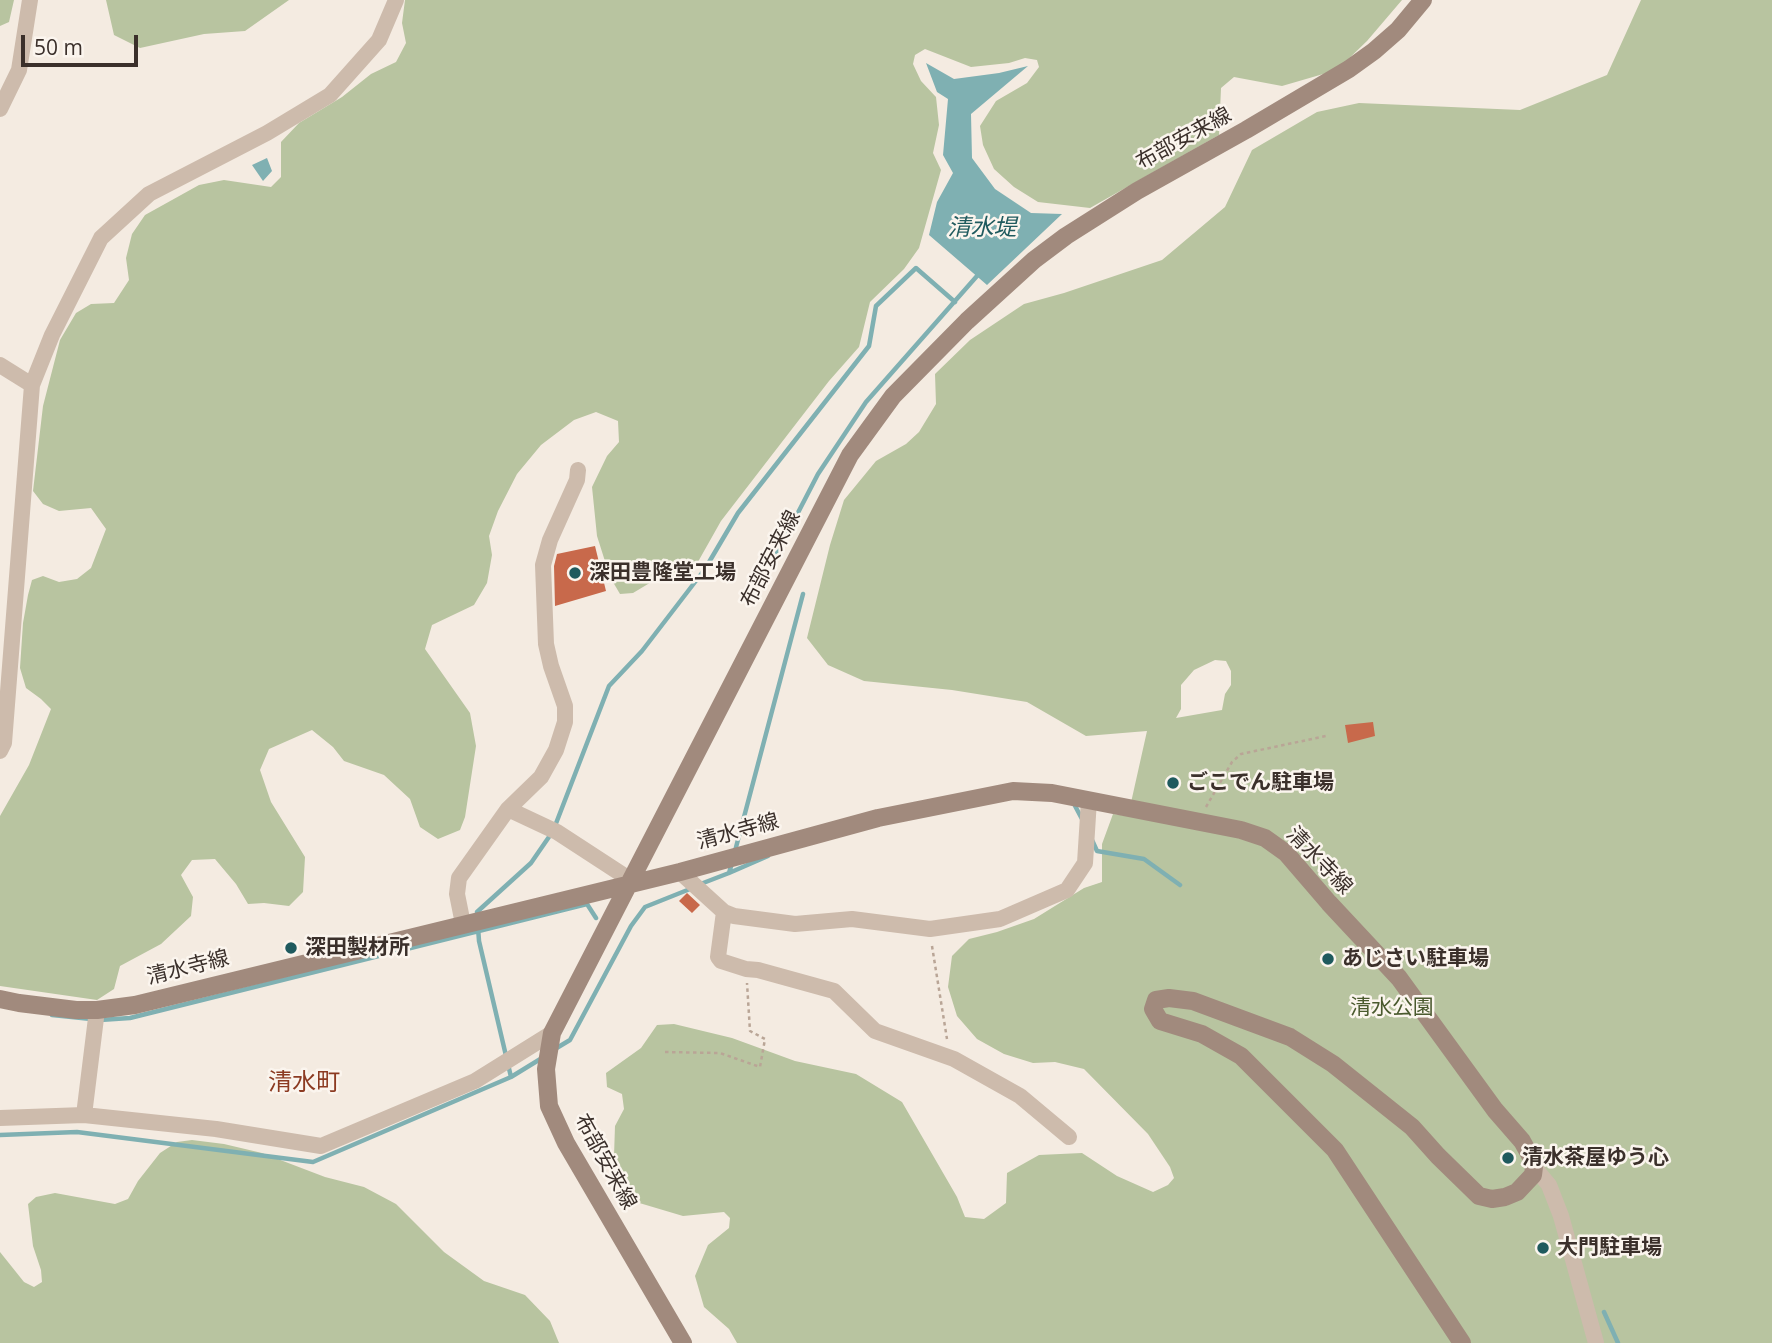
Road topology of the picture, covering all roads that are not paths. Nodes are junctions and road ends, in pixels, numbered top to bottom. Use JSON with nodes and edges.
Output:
{"nodes":[{"id":1,"x":30,"y":0,"type":"edge"},
{"id":2,"x":396,"y":0,"type":"edge"},
{"id":3,"x":1423,"y":0,"type":"edge"},
{"id":4,"x":0,"y":110,"type":"edge"},
{"id":5,"x":0,"y":365,"type":"edge"},
{"id":6,"x":32,"y":385,"type":"junction"},
{"id":7,"x":578,"y":470,"type":"dead end"},
{"id":8,"x":0,"y":751,"type":"edge"},
{"id":9,"x":1089,"y":800,"type":"junction"},
{"id":10,"x":508,"y":810,"type":"junction"},
{"id":11,"x":680,"y":872,"type":"junction"},
{"id":12,"x":630,"y":884,"type":"junction"},
{"id":13,"x":724,"y":912,"type":"junction"},
{"id":14,"x":463,"y":924,"type":"junction"},
{"id":15,"x":0,"y":999,"type":"edge"},
{"id":16,"x":97,"y":1010,"type":"junction"},
{"id":17,"x":552,"y":1033,"type":"junction"},
{"id":18,"x":83,"y":1115,"type":"junction"},
{"id":19,"x":0,"y":1118,"type":"edge"},
{"id":20,"x":1069,"y":1137,"type":"dead end"},
{"id":21,"x":1534,"y":1167,"type":"junction"},
{"id":22,"x":683,"y":1343,"type":"edge"},
{"id":23,"x":1462,"y":1343,"type":"edge"},
{"id":24,"x":1596,"y":1343,"type":"edge"}],
"edges":[{"from":1,"to":4,"type":"street"},
{"from":2,"to":6,"type":"street"},
{"from":3,"to":12,"type":"main road","name":"布部安来線"},
{"from":5,"to":6,"type":"street"},
{"from":6,"to":8,"type":"street"},
{"from":7,"to":10,"type":"street"},
{"from":9,"to":11,"type":"main road","name":"清水寺線"},
{"from":9,"to":13,"type":"street"},
{"from":9,"to":21,"type":"main road","name":"清水寺線"},
{"from":10,"to":12,"type":"street"},
{"from":10,"to":14,"type":"street"},
{"from":11,"to":12,"type":"main road","name":"清水寺線"},
{"from":11,"to":13,"type":"street"},
{"from":12,"to":14,"type":"main road","name":"清水寺線"},
{"from":12,"to":17,"type":"main road","name":"布部安来線"},
{"from":13,"to":20,"type":"street"},
{"from":14,"to":16,"type":"main road","name":"清水寺線"},
{"from":15,"to":16,"type":"main road","name":"清水寺線"},
{"from":16,"to":18,"type":"street"},
{"from":17,"to":18,"type":"street"},
{"from":17,"to":22,"type":"main road","name":"布部安来線"},
{"from":18,"to":19,"type":"street"},
{"from":21,"to":23,"type":"main road"},
{"from":21,"to":24,"type":"street"}]}
